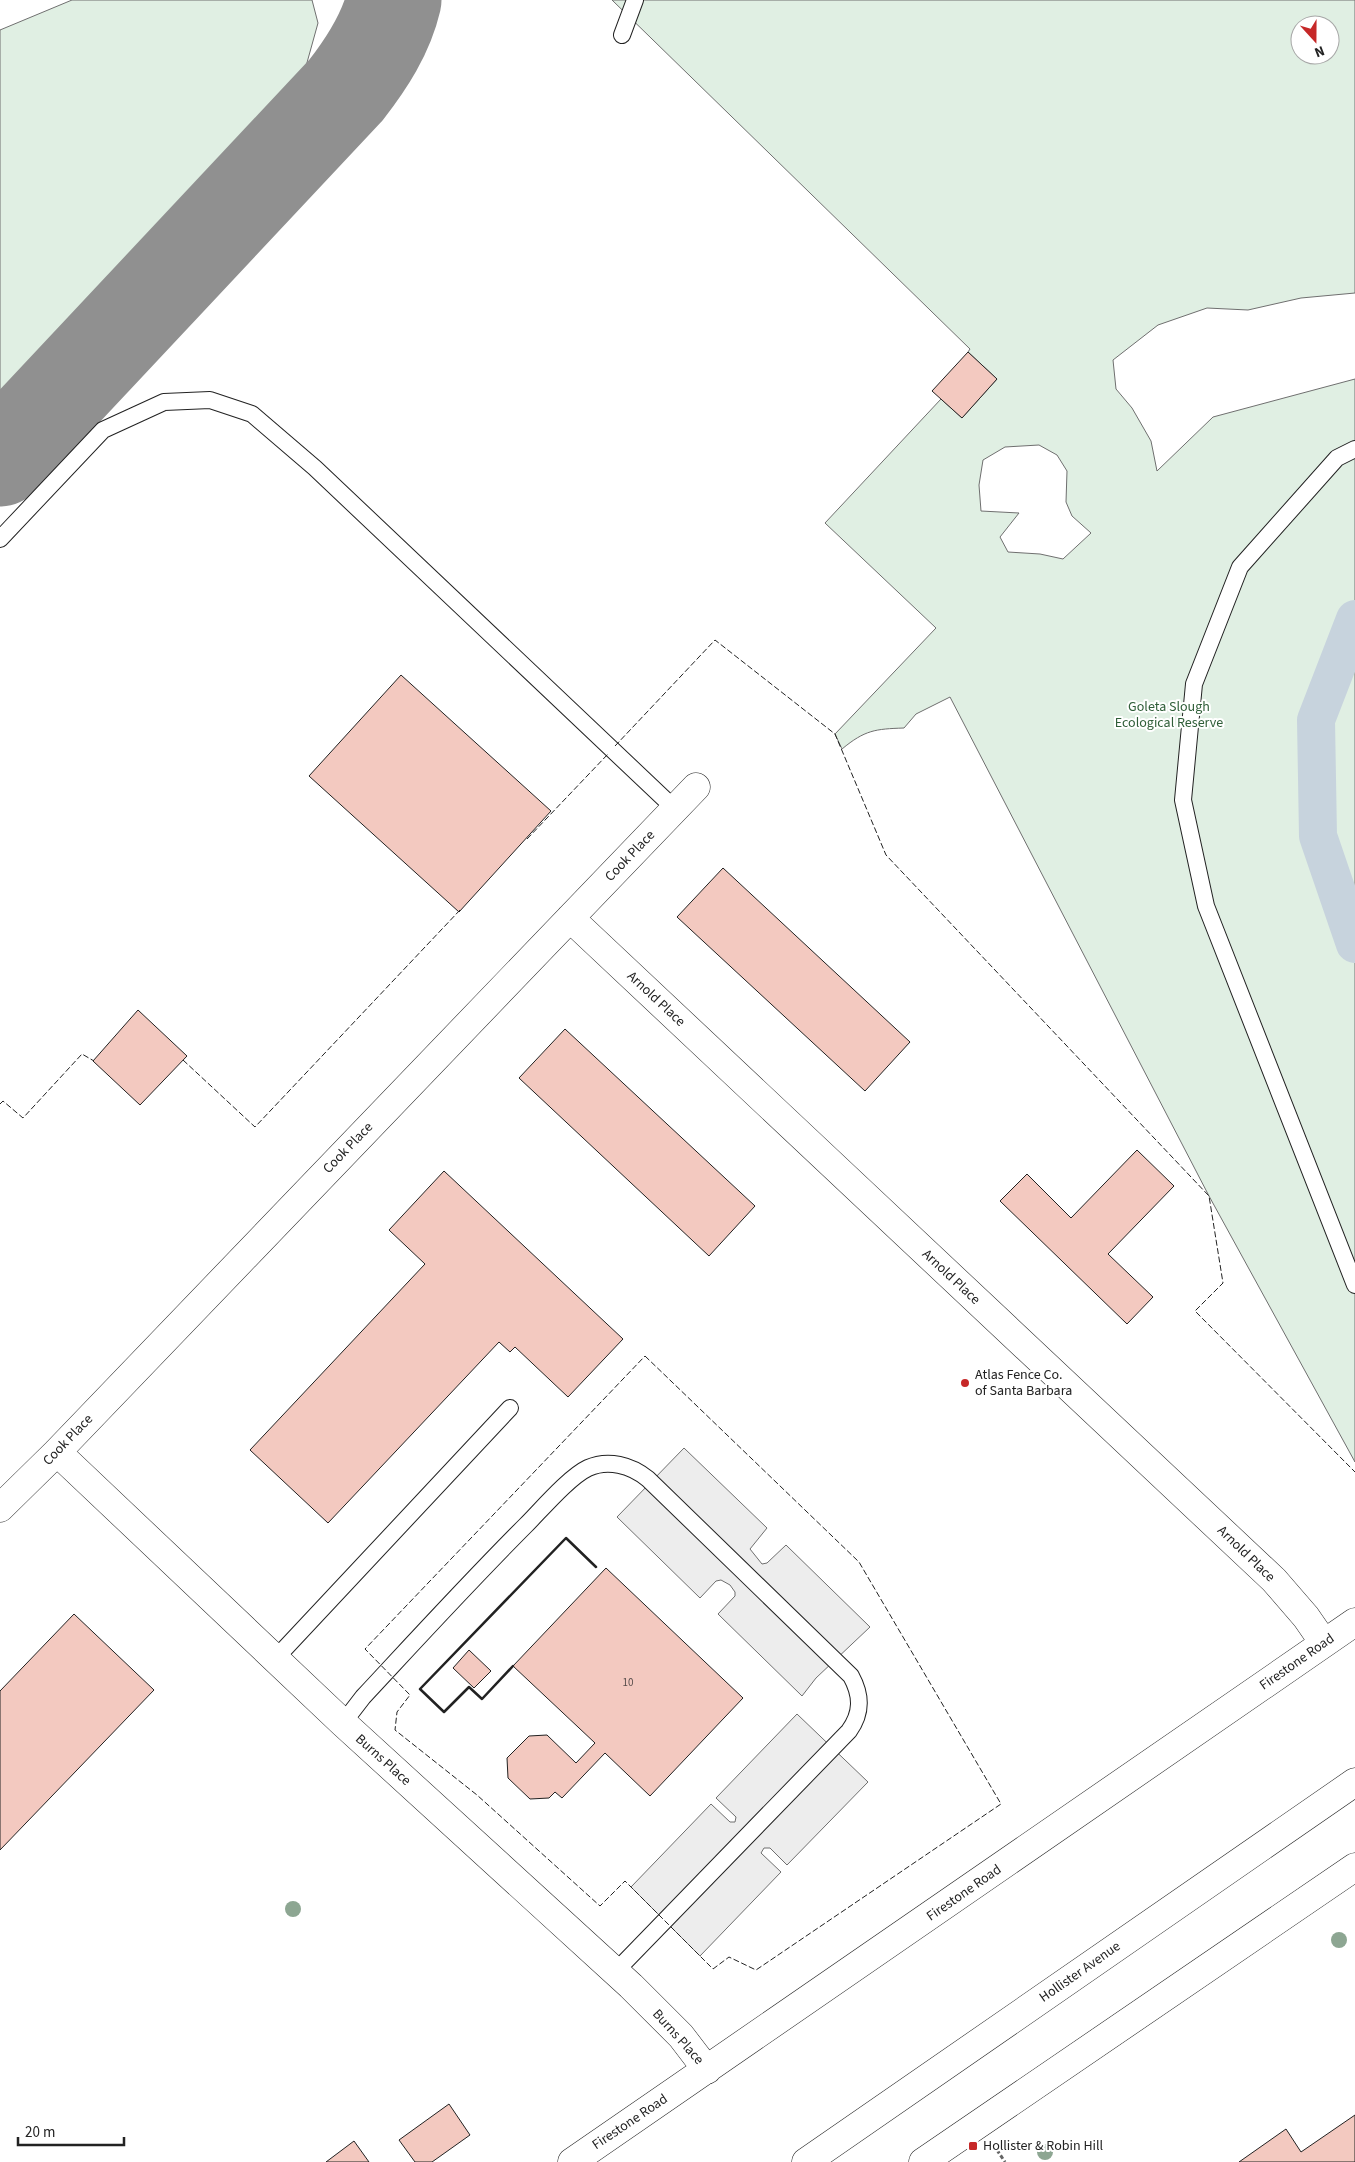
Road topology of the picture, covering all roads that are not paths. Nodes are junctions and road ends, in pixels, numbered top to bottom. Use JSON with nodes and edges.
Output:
{"nodes":[{"id":1,"x":635,"y":0,"type":"edge"},
{"id":2,"x":622,"y":35,"type":"dead end"},
{"id":3,"x":1355,"y":449,"type":"edge"},
{"id":4,"x":0,"y":539,"type":"edge"},
{"id":5,"x":696,"y":787,"type":"dead end"},
{"id":6,"x":675,"y":809,"type":"junction"},
{"id":7,"x":570,"y":918,"type":"junction"},
{"id":8,"x":1355,"y":1286,"type":"edge"},
{"id":9,"x":510,"y":1408,"type":"dead end"},
{"id":10,"x":58,"y":1452,"type":"junction"},
{"id":11,"x":0,"y":1508,"type":"edge"},
{"id":12,"x":1355,"y":1622,"type":"edge"},
{"id":13,"x":1324,"y":1643,"type":"junction"},
{"id":14,"x":275,"y":1659,"type":"junction"},
{"id":15,"x":342,"y":1723,"type":"junction"},
{"id":16,"x":1355,"y":1782,"type":"edge"},
{"id":17,"x":1355,"y":1867,"type":"edge"},
{"id":18,"x":615,"y":1972,"type":"junction"},
{"id":19,"x":707,"y":2070,"type":"junction"},
{"id":20,"x":572,"y":2162,"type":"edge"},
{"id":21,"x":806,"y":2162,"type":"edge"},
{"id":22,"x":923,"y":2162,"type":"edge"}],
"edges":[{"from":1,"to":2,"type":"lane"},
{"from":3,"to":8,"type":"lane"},
{"from":4,"to":6,"type":"lane"},
{"from":5,"to":6,"type":"street","name":"Cook Place"},
{"from":6,"to":7,"type":"street","name":"Cook Place"},
{"from":7,"to":10,"type":"street","name":"Cook Place"},
{"from":7,"to":13,"type":"street","name":"Arnold Place"},
{"from":9,"to":14,"type":"lane"},
{"from":10,"to":11,"type":"street","name":"Cook Place"},
{"from":10,"to":14,"type":"street","name":"Burns Place"},
{"from":12,"to":13,"type":"street","name":"Firestone Road"},
{"from":13,"to":19,"type":"street","name":"Firestone Road"},
{"from":14,"to":15,"type":"street","name":"Burns Place"},
{"from":15,"to":18,"type":"street","name":"Burns Place"},
{"from":15,"to":18,"type":"lane"},
{"from":16,"to":21,"type":"street","name":"Hollister Avenue"},
{"from":17,"to":22,"type":"street"},
{"from":18,"to":19,"type":"street","name":"Burns Place"},
{"from":19,"to":20,"type":"street","name":"Firestone Road"}]}
